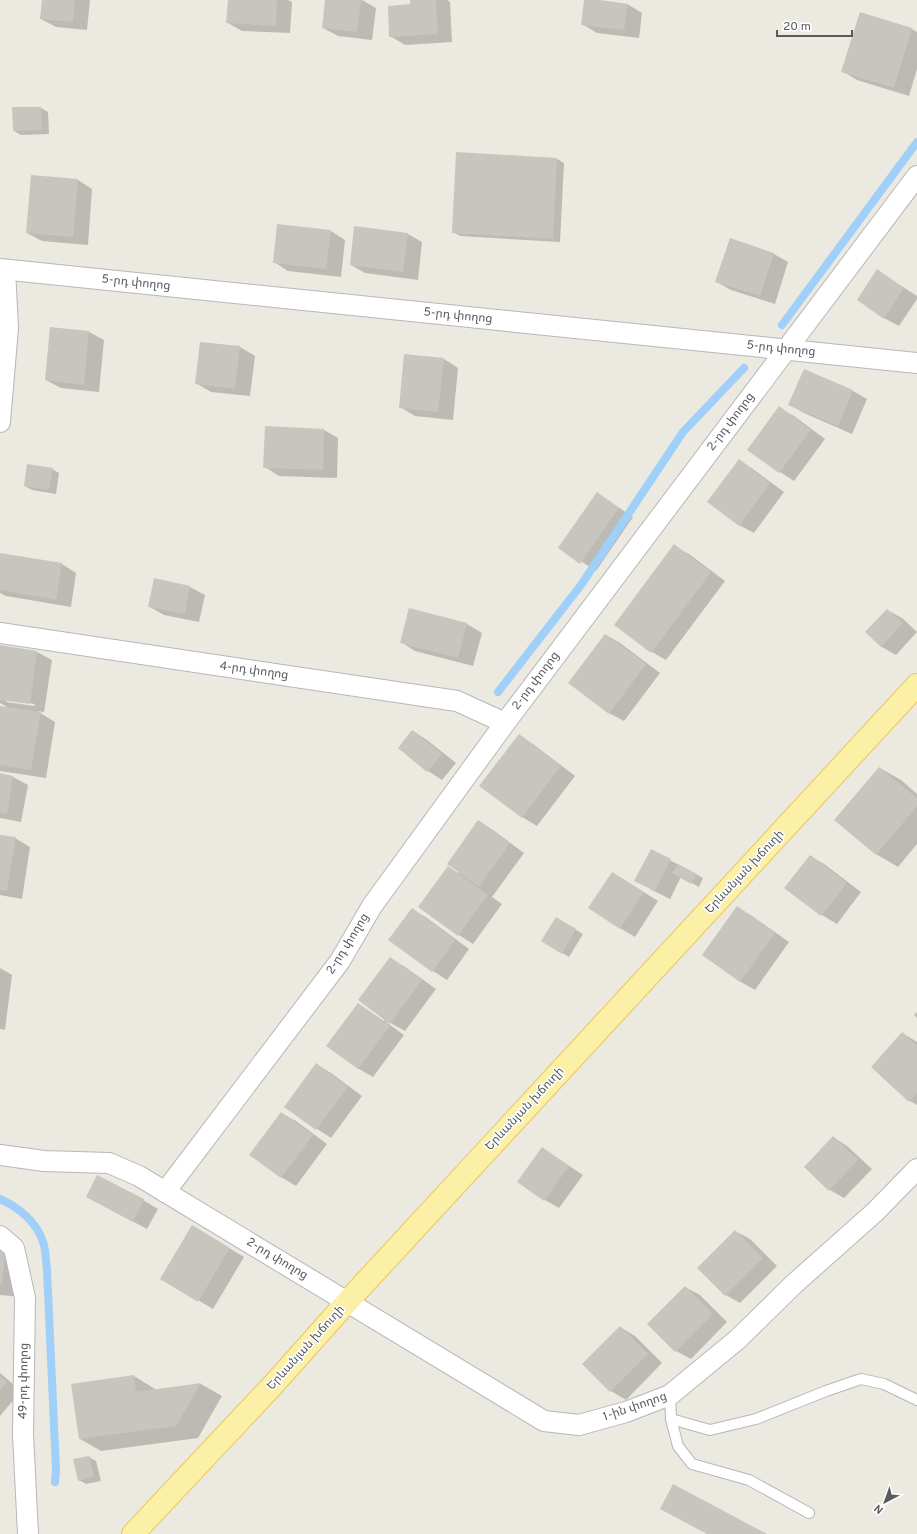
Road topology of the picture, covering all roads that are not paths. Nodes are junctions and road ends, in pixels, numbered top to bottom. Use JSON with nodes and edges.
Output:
{"nodes":[{"id":1,"x":917,"y":176,"type":"edge"},
{"id":2,"x":2,"y":269,"type":"edge"},
{"id":3,"x":785,"y":350,"type":"junction"},
{"id":4,"x":917,"y":363,"type":"edge"},
{"id":5,"x":0,"y":422,"type":"edge"},
{"id":6,"x":0,"y":633,"type":"edge"},
{"id":7,"x":917,"y":685,"type":"edge"},
{"id":8,"x":505,"y":723,"type":"junction"},
{"id":9,"x":0,"y":1155,"type":"edge"},
{"id":10,"x":917,"y":1169,"type":"edge"},
{"id":11,"x":165,"y":1192,"type":"junction"},
{"id":12,"x":0,"y":1236,"type":"edge"},
{"id":13,"x":347,"y":1302,"type":"junction"},
{"id":14,"x":670,"y":1396,"type":"junction"},
{"id":15,"x":917,"y":1400,"type":"edge"},
{"id":16,"x":671,"y":1419,"type":"junction"},
{"id":17,"x":808,"y":1513,"type":"dead end"},
{"id":18,"x":28,"y":1534,"type":"edge"},
{"id":19,"x":133,"y":1534,"type":"edge"}],
"edges":[{"from":1,"to":3,"type":"street","name":"2-րդ փողոց"},
{"from":2,"to":3,"type":"street","name":"5-րդ փողոց"},
{"from":2,"to":5,"type":"street"},
{"from":3,"to":4,"type":"street","name":"5-րդ փողոց"},
{"from":3,"to":8,"type":"street","name":"2-րդ փողոց"},
{"from":6,"to":8,"type":"street","name":"4-րդ փողոց"},
{"from":7,"to":13,"type":"main road","name":"Երևանյան խճուղի"},
{"from":8,"to":11,"type":"street","name":"2-րդ փողոց"},
{"from":9,"to":11,"type":"street","name":"2-րդ փողոց"},
{"from":10,"to":14,"type":"street","name":"1-ին փողոց"},
{"from":11,"to":13,"type":"street","name":"2-րդ փողոց"},
{"from":12,"to":18,"type":"street","name":"49-րդ փողոց"},
{"from":13,"to":14,"type":"street","name":"1-ին փողոց"},
{"from":13,"to":19,"type":"main road","name":"Երևանյան խճուղի"},
{"from":14,"to":16,"type":"lane"},
{"from":15,"to":16,"type":"lane"},
{"from":16,"to":17,"type":"lane"}]}
